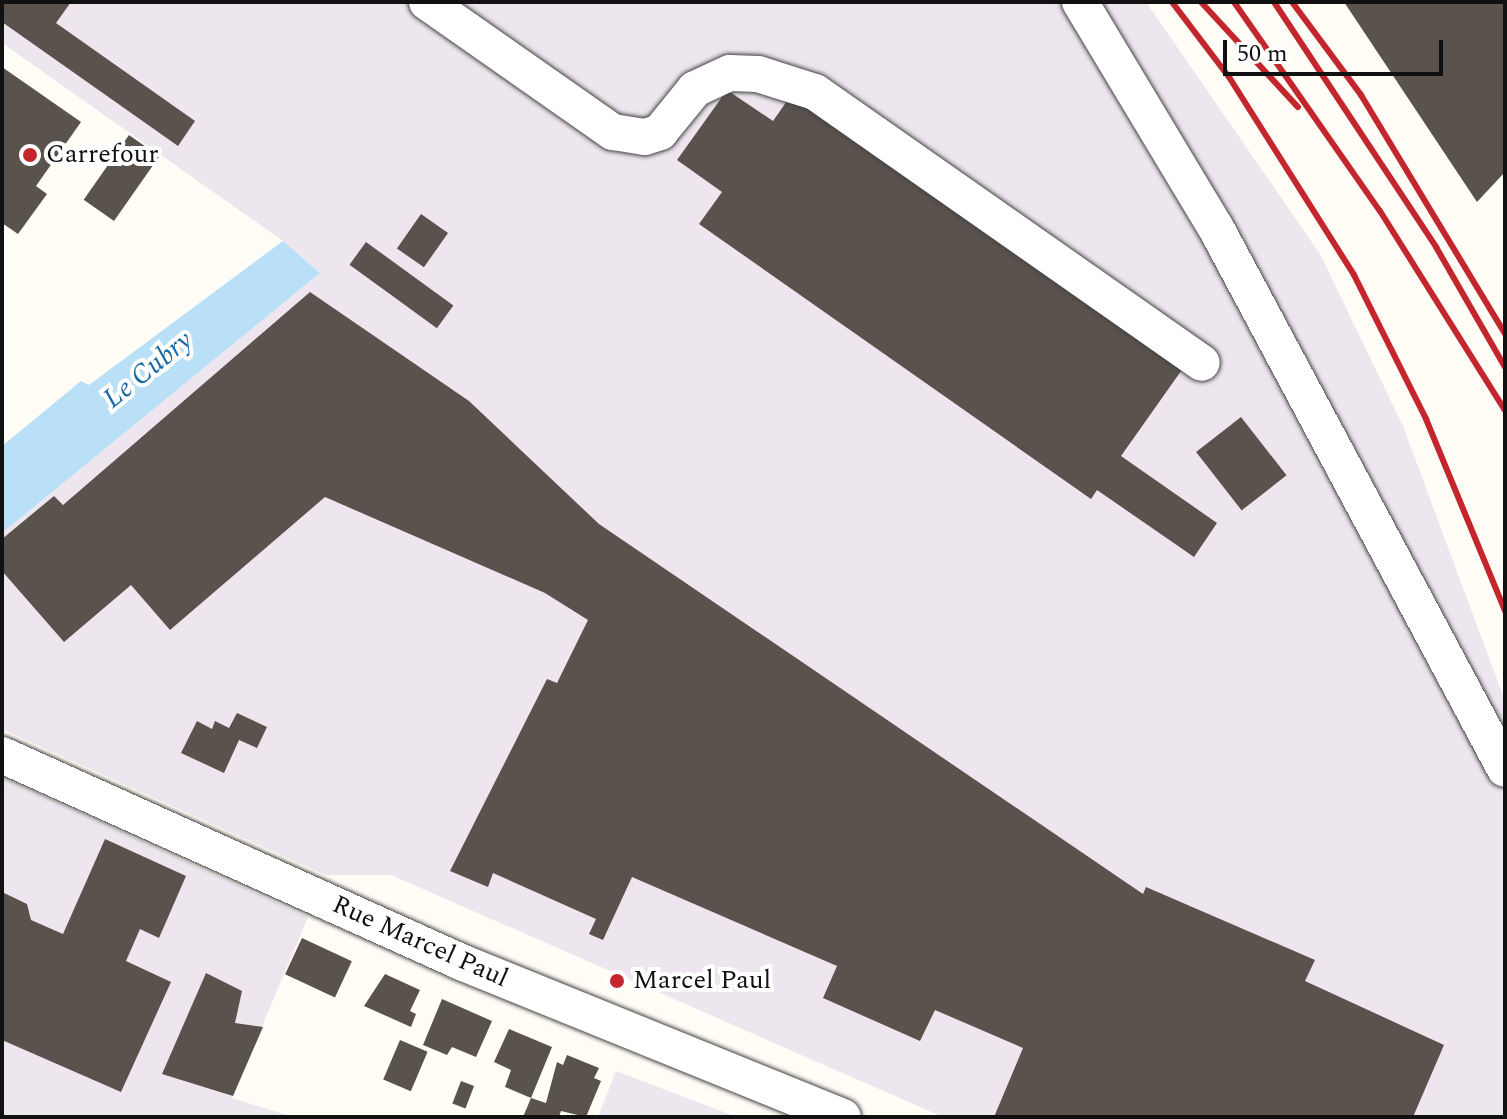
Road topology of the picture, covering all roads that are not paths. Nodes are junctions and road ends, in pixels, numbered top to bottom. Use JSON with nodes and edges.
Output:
{"nodes":[{"id":1,"x":427,"y":2,"type":"edge"},
{"id":2,"x":1080,"y":2,"type":"edge"},
{"id":3,"x":1202,"y":363,"type":"dead end"},
{"id":4,"x":6,"y":768,"type":"edge"},
{"id":5,"x":1505,"y":769,"type":"edge"},
{"id":6,"x":821,"y":1113,"type":"edge"}],
"edges":[{"from":1,"to":3,"type":"street"},
{"from":2,"to":5,"type":"street"},
{"from":4,"to":6,"type":"street","name":"Rue Marcel Paul"}]}
